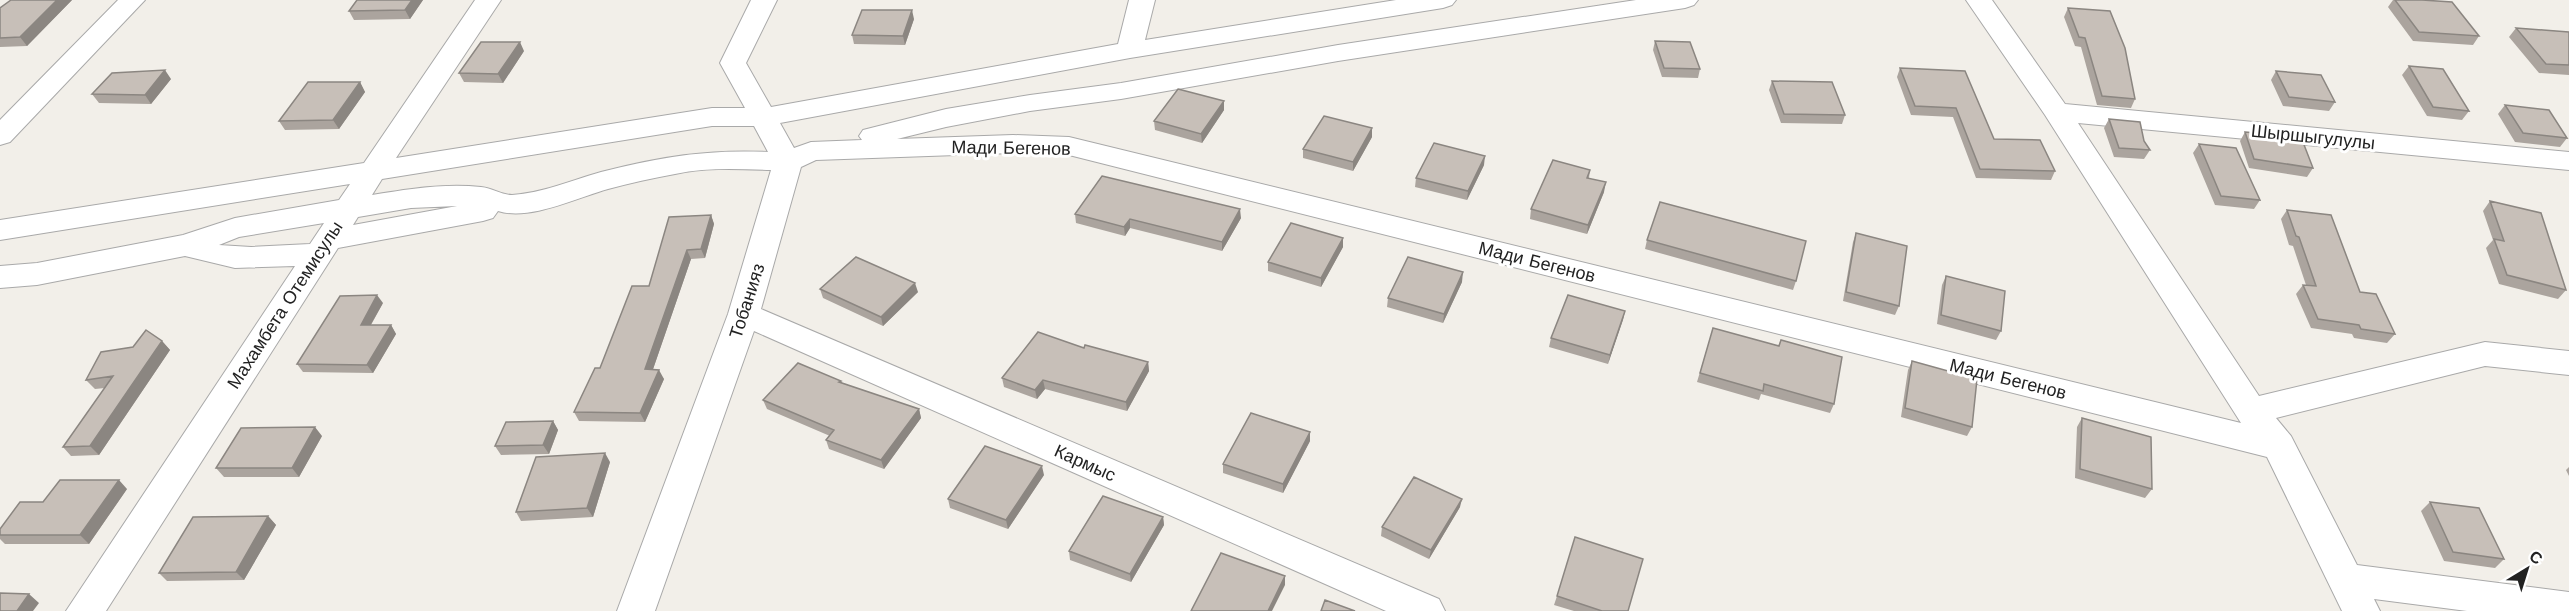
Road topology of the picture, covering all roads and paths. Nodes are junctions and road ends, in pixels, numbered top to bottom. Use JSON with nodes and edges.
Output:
{"nodes":[{"id":1,"x":132,"y":0,"type":"edge"},
{"id":2,"x":488,"y":0,"type":"edge"},
{"id":3,"x":764,"y":0,"type":"edge"},
{"id":4,"x":1142,"y":0,"type":"edge"},
{"id":5,"x":1443,"y":0,"type":"edge"},
{"id":6,"x":1685,"y":0,"type":"edge"},
{"id":7,"x":1979,"y":0,"type":"edge"},
{"id":8,"x":1130,"y":50,"type":"junction"},
{"id":9,"x":2057,"y":112,"type":"junction"},
{"id":10,"x":764,"y":117,"type":"junction"},
{"id":11,"x":0,"y":136,"type":"edge"},
{"id":12,"x":800,"y":156,"type":"junction"},
{"id":13,"x":2569,"y":161,"type":"edge"},
{"id":14,"x":373,"y":171,"type":"junction"},
{"id":15,"x":510,"y":205,"type":"junction"},
{"id":16,"x":347,"y":210,"type":"junction"},
{"id":17,"x":0,"y":230,"type":"edge"},
{"id":18,"x":187,"y":244,"type":"junction"},
{"id":19,"x":323,"y":247,"type":"junction"},
{"id":20,"x":0,"y":277,"type":"edge"},
{"id":21,"x":744,"y":314,"type":"junction"},
{"id":22,"x":2569,"y":363,"type":"edge"},
{"id":23,"x":2251,"y":411,"type":"junction"},
{"id":24,"x":2279,"y":446,"type":"junction"},
{"id":25,"x":2353,"y":595,"type":"edge"},
{"id":26,"x":2569,"y":608,"type":"edge"},
{"id":27,"x":85,"y":611,"type":"edge"},
{"id":28,"x":636,"y":611,"type":"edge"},
{"id":29,"x":1426,"y":611,"type":"edge"}],
"edges":[{"from":1,"to":11,"type":"street"},
{"from":2,"to":14,"type":"street","name":"Махамбета Отемисулы"},
{"from":3,"to":10,"type":"street"},
{"from":4,"to":8,"type":"street"},
{"from":5,"to":8,"type":"street"},
{"from":6,"to":12,"type":"street"},
{"from":7,"to":9,"type":"street"},
{"from":8,"to":10,"type":"street"},
{"from":9,"to":13,"type":"street","name":"Шыршыгулулы"},
{"from":9,"to":23,"type":"street"},
{"from":10,"to":12,"type":"street"},
{"from":10,"to":14,"type":"street"},
{"from":12,"to":15,"type":"street"},
{"from":12,"to":21,"type":"street","name":"Тобанияз"},
{"from":12,"to":24,"type":"street","name":"Мади Бегенов"},
{"from":14,"to":16,"type":"street","name":"Махамбета Отемисулы"},
{"from":14,"to":17,"type":"street"},
{"from":15,"to":16,"type":"street"},
{"from":15,"to":19,"type":"street"},
{"from":16,"to":18,"type":"street"},
{"from":16,"to":19,"type":"street","name":"Махамбета Отемисулы"},
{"from":18,"to":19,"type":"street"},
{"from":18,"to":20,"type":"street"},
{"from":19,"to":27,"type":"street","name":"Махамбета Отемисулы"},
{"from":21,"to":28,"type":"street","name":"Тобанияз"},
{"from":21,"to":29,"type":"street","name":"Кармыс"},
{"from":22,"to":23,"type":"street"},
{"from":23,"to":24,"type":"street"},
{"from":24,"to":25,"type":"street"},
{"from":25,"to":26,"type":"street"}]}
